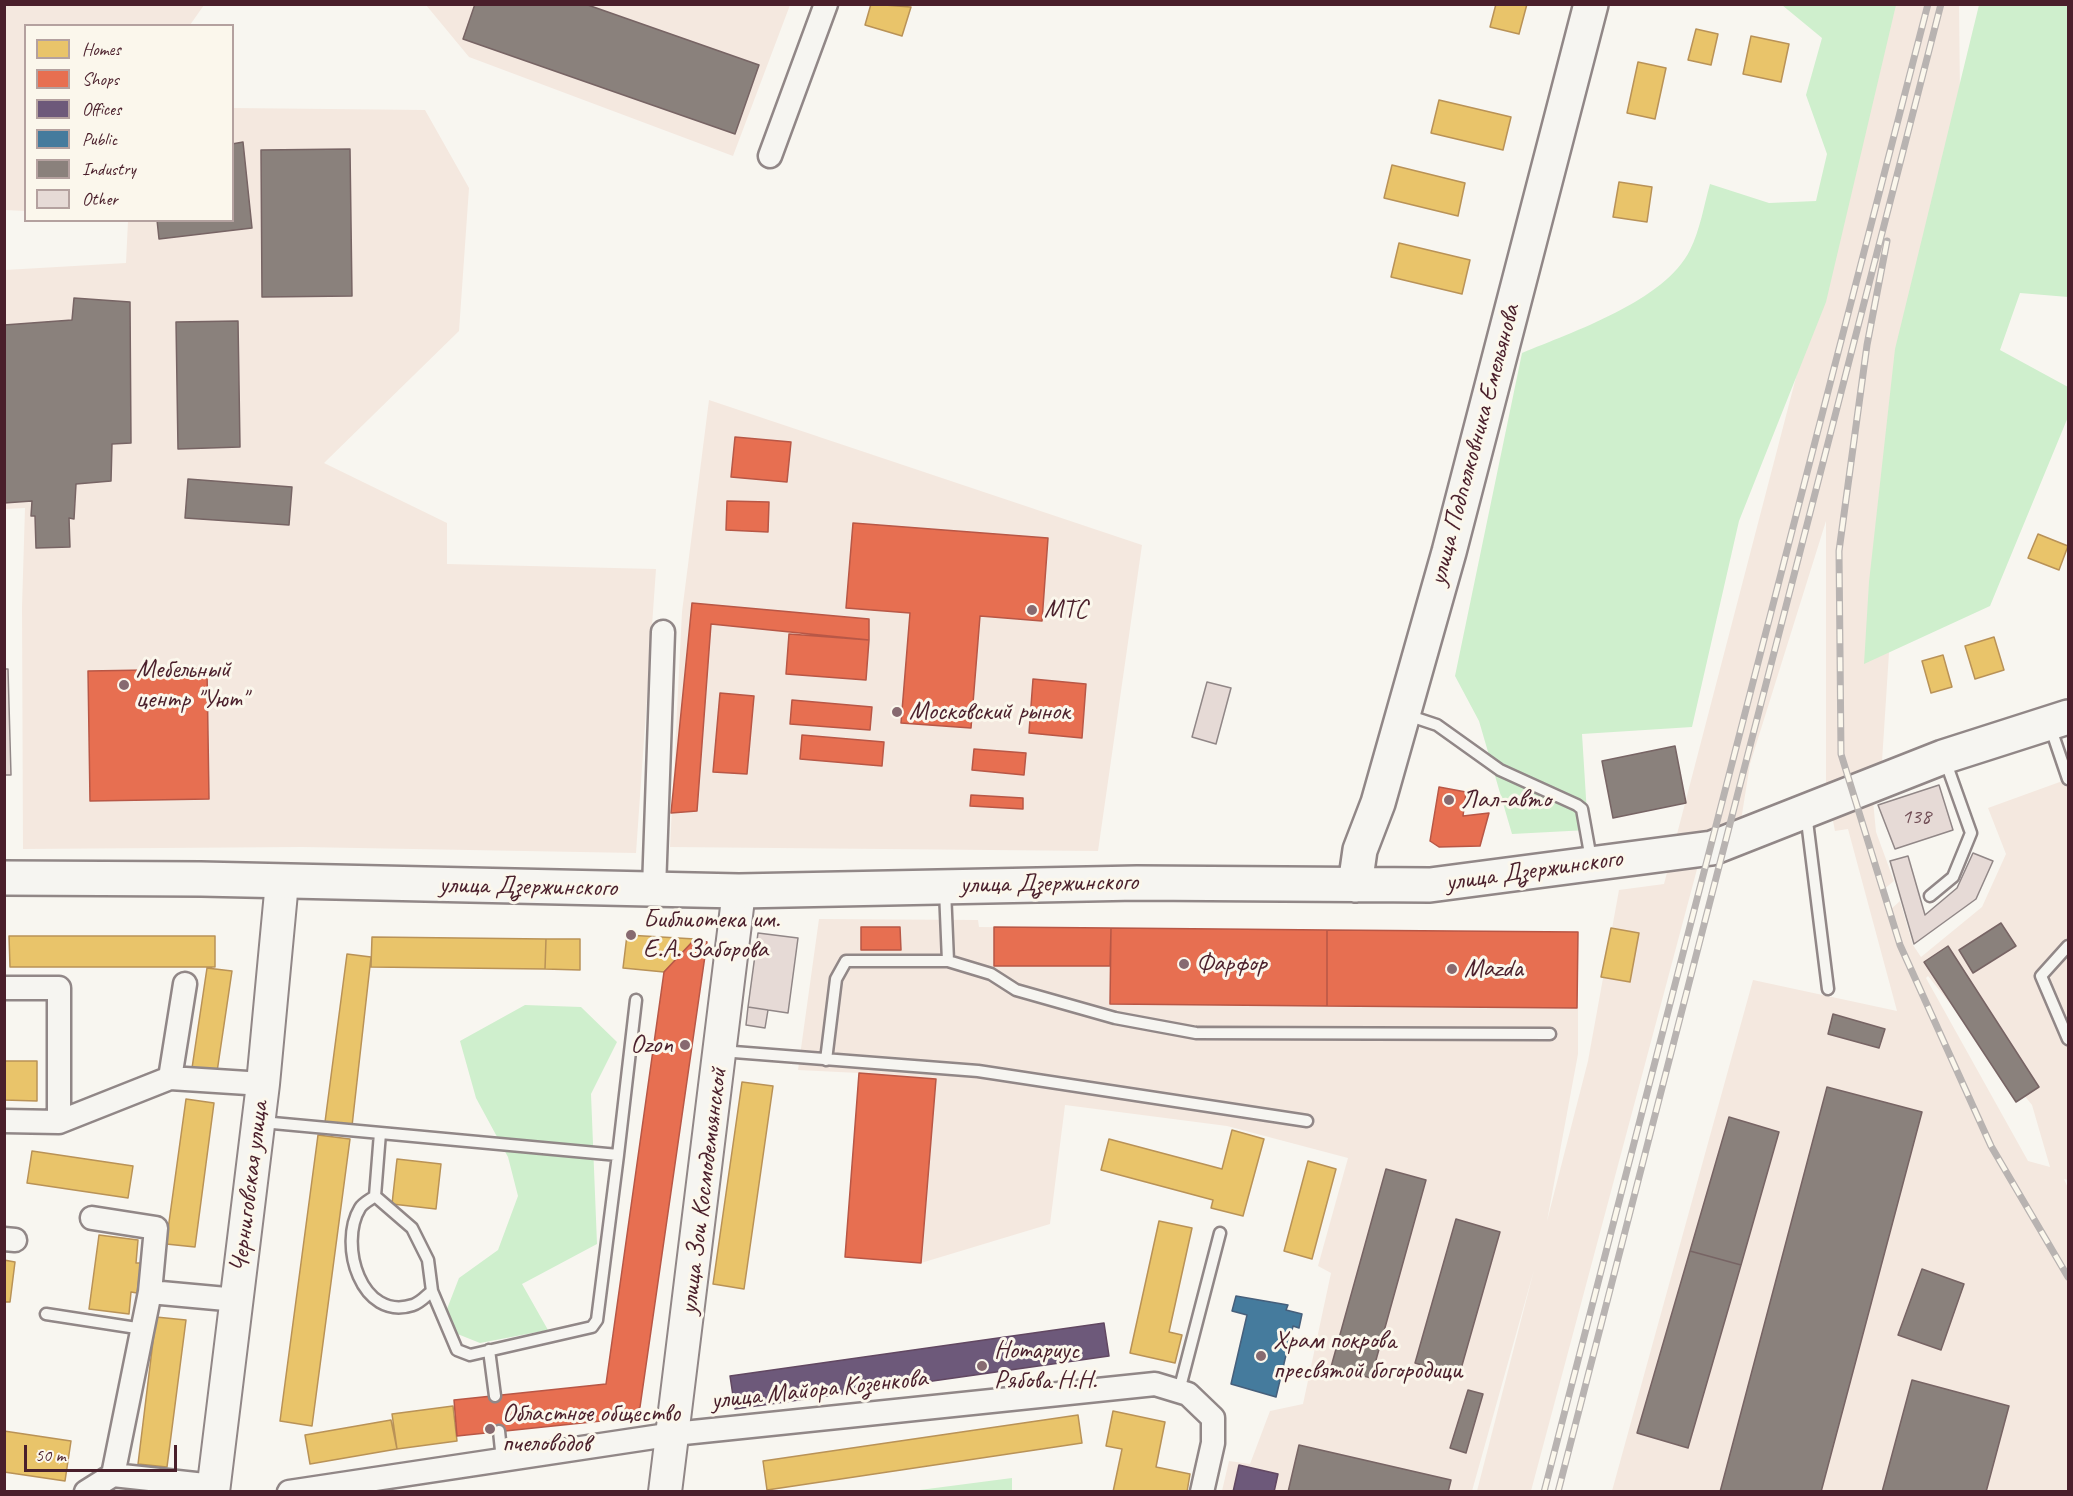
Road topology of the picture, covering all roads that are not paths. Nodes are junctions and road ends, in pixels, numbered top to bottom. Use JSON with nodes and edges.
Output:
{"nodes":[{"id":1,"x":826,"y":4,"type":"edge"},
{"id":2,"x":1591,"y":4,"type":"edge"},
{"id":3,"x":770,"y":156,"type":"dead end"},
{"id":4,"x":663,"y":632,"type":"dead end"},
{"id":5,"x":1402,"y":713,"type":"junction"},
{"id":6,"x":2064,"y":718,"type":"edge"},
{"id":7,"x":1943,"y":757,"type":"junction"},
{"id":8,"x":2068,"y":779,"type":"edge"},
{"id":9,"x":1806,"y":810,"type":"junction"},
{"id":10,"x":1591,"y":863,"type":"junction"},
{"id":11,"x":4,"y":878,"type":"edge"},
{"id":12,"x":282,"y":882,"type":"junction"},
{"id":13,"x":1355,"y":885,"type":"junction"},
{"id":14,"x":945,"y":886,"type":"junction"},
{"id":15,"x":654,"y":889,"type":"junction"},
{"id":16,"x":739,"y":891,"type":"junction"},
{"id":17,"x":1930,"y":896,"type":"dead end"},
{"id":18,"x":2068,"y":946,"type":"edge"},
{"id":19,"x":948,"y":961,"type":"junction"},
{"id":20,"x":185,"y":984,"type":"dead end"},
{"id":21,"x":4,"y":988,"type":"edge"},
{"id":22,"x":1828,"y":989,"type":"dead end"},
{"id":23,"x":636,"y":1000,"type":"dead end"},
{"id":24,"x":1550,"y":1034,"type":"dead end"},
{"id":25,"x":2068,"y":1039,"type":"edge"},
{"id":26,"x":721,"y":1052,"type":"junction"},
{"id":27,"x":826,"y":1060,"type":"junction"},
{"id":28,"x":170,"y":1078,"type":"junction"},
{"id":29,"x":263,"y":1084,"type":"junction"},
{"id":30,"x":4,"y":1121,"type":"edge"},
{"id":31,"x":258,"y":1121,"type":"junction"},
{"id":32,"x":1307,"y":1121,"type":"dead end"},
{"id":33,"x":58,"y":1122,"type":"junction"},
{"id":34,"x":380,"y":1133,"type":"junction"},
{"id":35,"x":618,"y":1155,"type":"junction"},
{"id":36,"x":375,"y":1196,"type":"junction"},
{"id":37,"x":92,"y":1218,"type":"dead end"},
{"id":38,"x":1220,"y":1233,"type":"dead end"},
{"id":39,"x":432,"y":1291,"type":"junction"},
{"id":40,"x":150,"y":1292,"type":"junction"},
{"id":41,"x":237,"y":1300,"type":"junction"},
{"id":42,"x":46,"y":1314,"type":"dead end"},
{"id":43,"x":143,"y":1329,"type":"junction"},
{"id":44,"x":489,"y":1350,"type":"junction"},
{"id":45,"x":1179,"y":1391,"type":"junction"},
{"id":46,"x":495,"y":1396,"type":"dead end"},
{"id":47,"x":499,"y":1431,"type":"dead end"},
{"id":48,"x":674,"y":1434,"type":"junction"},
{"id":49,"x":502,"y":1460,"type":"junction"},
{"id":50,"x":98,"y":1486,"type":"edge"},
{"id":51,"x":213,"y":1489,"type":"edge"},
{"id":52,"x":289,"y":1491,"type":"edge"},
{"id":53,"x":665,"y":1491,"type":"edge"},
{"id":54,"x":1202,"y":1491,"type":"edge"}],
"edges":[{"from":1,"to":3,"type":"street"},
{"from":2,"to":5,"type":"main road","name":"улица Подполковника Емельянова"},
{"from":4,"to":15,"type":"street"},
{"from":5,"to":10,"type":"lane"},
{"from":5,"to":13,"type":"main road","name":"улица Подполковника Емельянова"},
{"from":6,"to":7,"type":"main road","name":"улица Дзержинского"},
{"from":6,"to":8,"type":"lane"},
{"from":7,"to":9,"type":"main road","name":"улица Дзержинского"},
{"from":7,"to":17,"type":"lane"},
{"from":9,"to":10,"type":"main road","name":"улица Дзержинского"},
{"from":9,"to":22,"type":"lane"},
{"from":10,"to":13,"type":"main road","name":"улица Дзержинского"},
{"from":11,"to":12,"type":"main road","name":"улица Дзержинского"},
{"from":12,"to":15,"type":"main road","name":"улица Дзержинского"},
{"from":12,"to":29,"type":"main road","name":"Черниговская улица"},
{"from":13,"to":14,"type":"main road","name":"улица Дзержинского"},
{"from":14,"to":16,"type":"main road","name":"улица Дзержинского"},
{"from":14,"to":19,"type":"lane"},
{"from":15,"to":16,"type":"main road","name":"улица Дзержинского"},
{"from":16,"to":26,"type":"main road","name":"улица Зои Космодемьянской"},
{"from":18,"to":25,"type":"lane"},
{"from":19,"to":24,"type":"lane"},
{"from":19,"to":27,"type":"lane"},
{"from":20,"to":28,"type":"street"},
{"from":21,"to":33,"type":"street"},
{"from":23,"to":35,"type":"lane"},
{"from":26,"to":27,"type":"lane"},
{"from":26,"to":48,"type":"main road","name":"улица Зои Космодемьянской"},
{"from":27,"to":32,"type":"lane"},
{"from":28,"to":29,"type":"street"},
{"from":28,"to":33,"type":"street"},
{"from":29,"to":31,"type":"main road","name":"Черниговская улица"},
{"from":30,"to":33,"type":"street"},
{"from":31,"to":34,"type":"lane"},
{"from":31,"to":41,"type":"main road","name":"Черниговская улица"},
{"from":34,"to":35,"type":"lane"},
{"from":34,"to":36,"type":"lane"},
{"from":35,"to":44,"type":"lane"},
{"from":36,"to":39,"type":"lane"},
{"from":36,"to":39,"type":"lane"},
{"from":37,"to":40,"type":"street"},
{"from":38,"to":45,"type":"lane"},
{"from":39,"to":44,"type":"lane"},
{"from":40,"to":41,"type":"street"},
{"from":40,"to":43,"type":"street"},
{"from":41,"to":51,"type":"main road","name":"Черниговская улица"},
{"from":42,"to":43,"type":"lane"},
{"from":43,"to":50,"type":"street"},
{"from":44,"to":46,"type":"lane"},
{"from":45,"to":48,"type":"street","name":"улица Майора Козенкова"},
{"from":45,"to":54,"type":"street","name":"улица Майора Козенкова"},
{"from":47,"to":49,"type":"lane"},
{"from":48,"to":49,"type":"street","name":"улица Майора Козенкова"},
{"from":48,"to":53,"type":"main road","name":"улица Зои Космодемьянской"},
{"from":49,"to":52,"type":"street","name":"улица Майора Козенкова"},
{"from":50,"to":51,"type":"street"}]}
